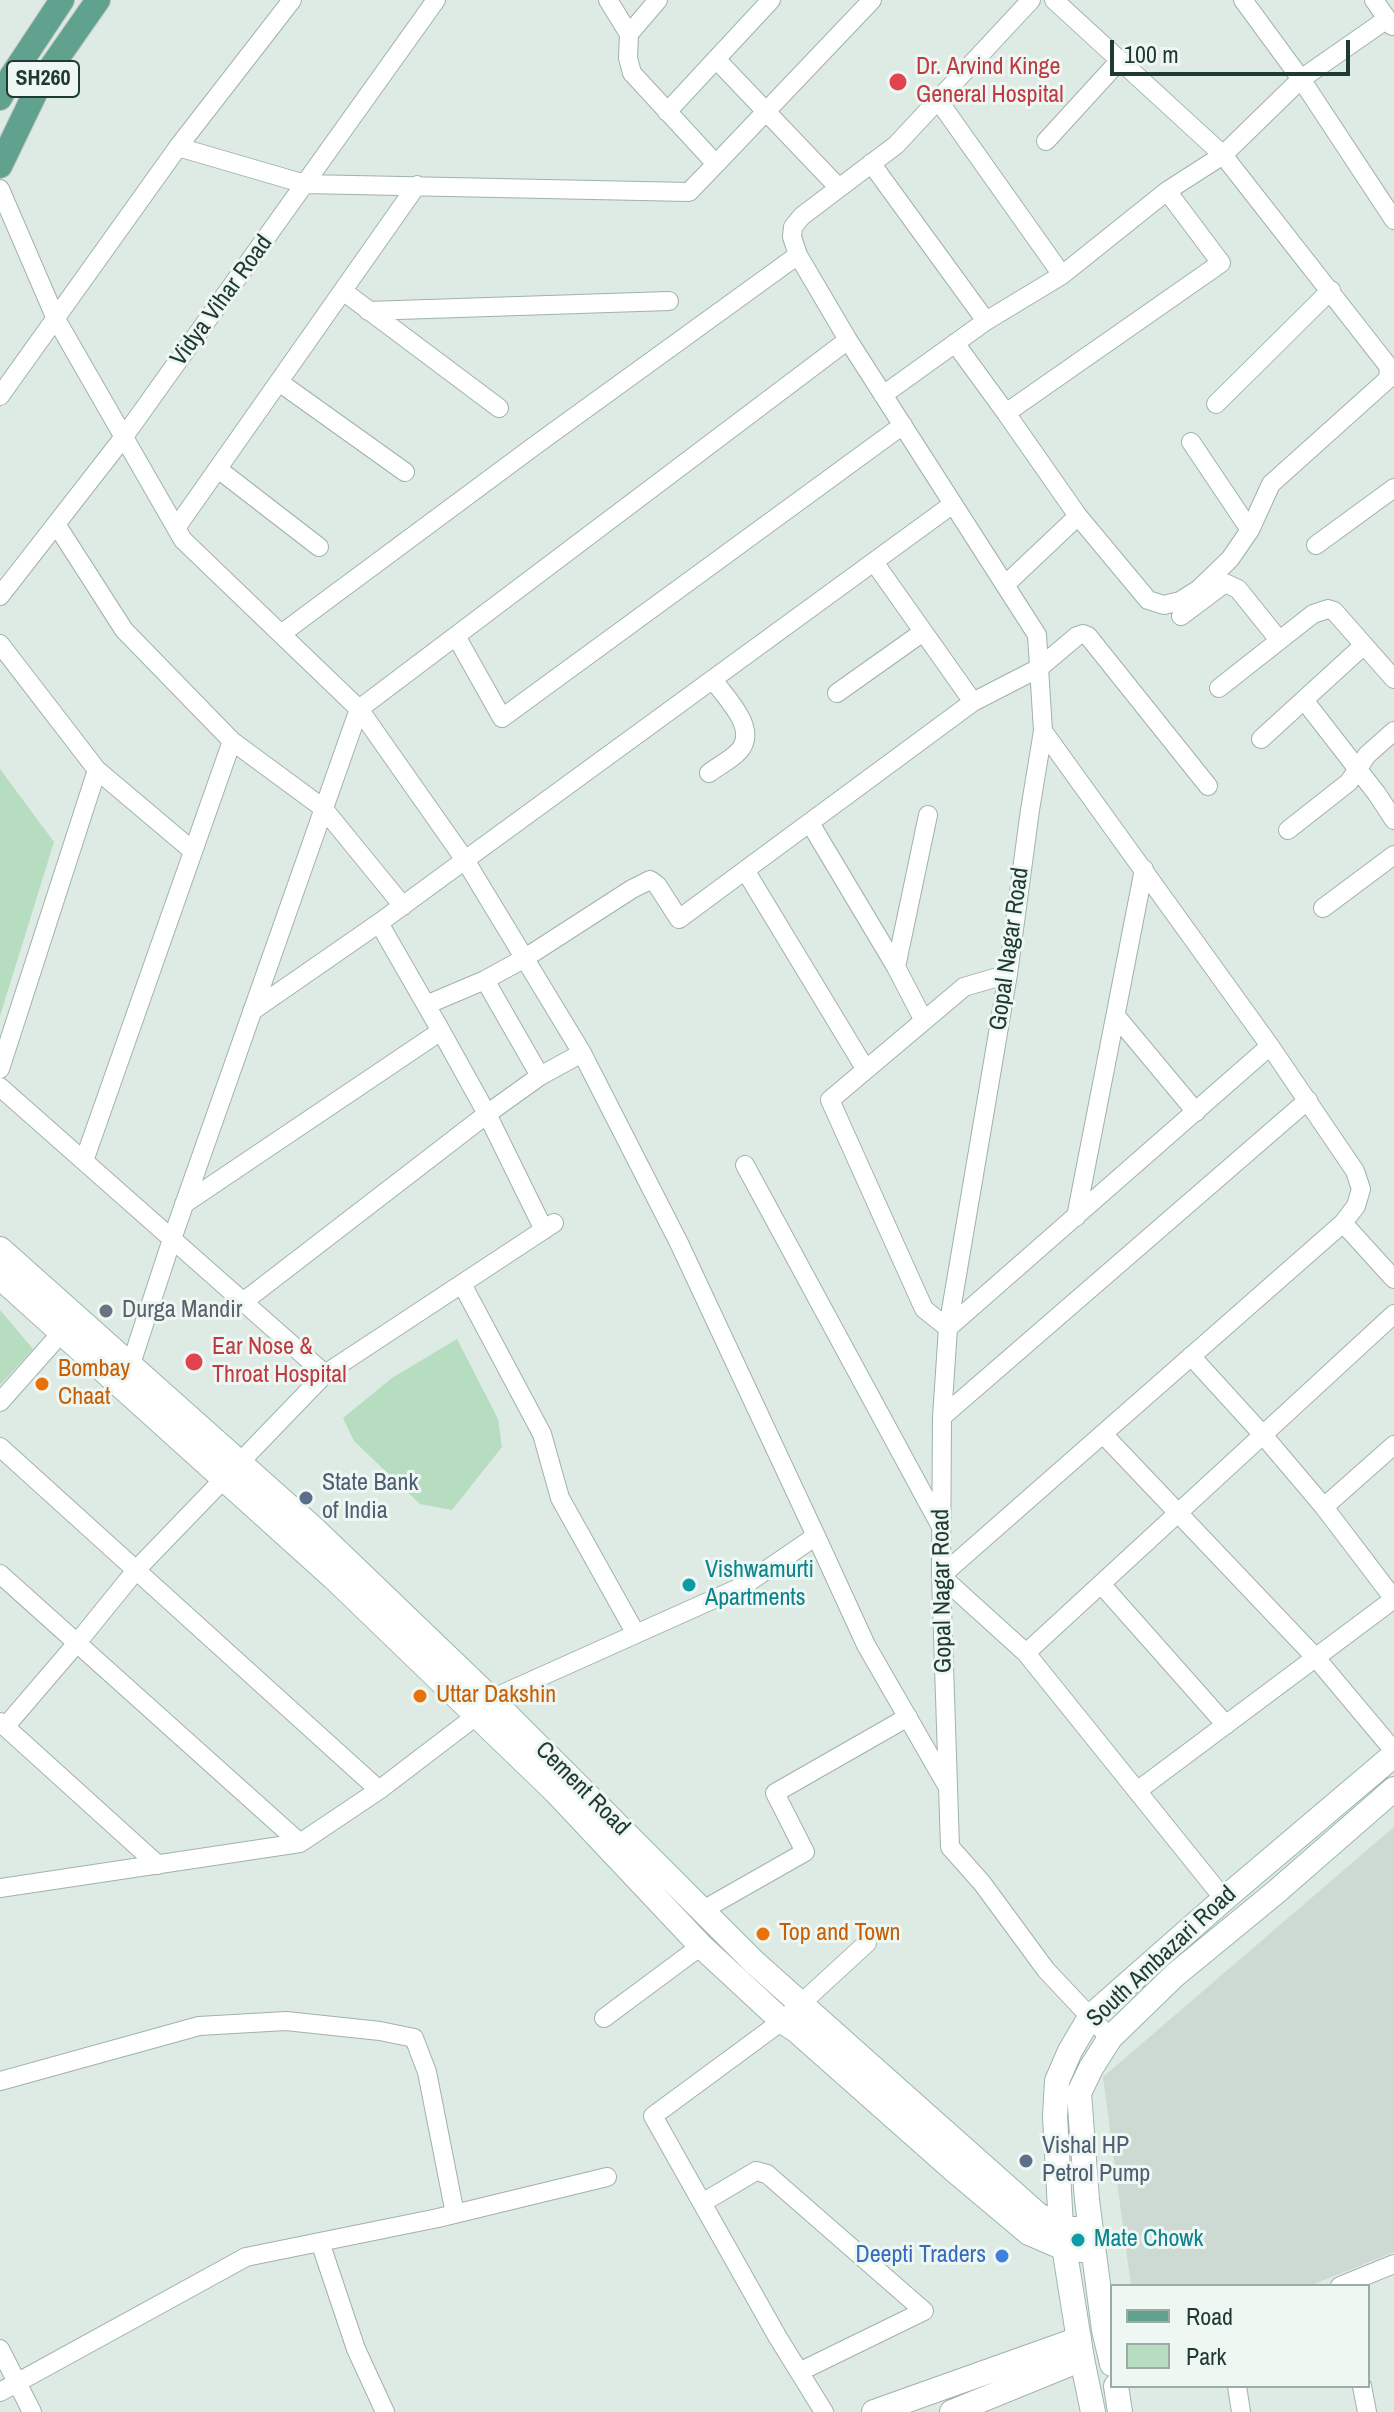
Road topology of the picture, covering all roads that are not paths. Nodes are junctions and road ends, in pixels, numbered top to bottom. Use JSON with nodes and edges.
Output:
{"nodes":[{"id":1,"x":62,"y":0,"type":"edge"},
{"id":2,"x":98,"y":0,"type":"edge"},
{"id":3,"x":292,"y":0,"type":"edge"},
{"id":4,"x":436,"y":0,"type":"edge"},
{"id":5,"x":608,"y":0,"type":"edge"},
{"id":6,"x":658,"y":0,"type":"edge"},
{"id":7,"x":771,"y":0,"type":"edge"},
{"id":8,"x":872,"y":0,"type":"edge"},
{"id":9,"x":1031,"y":0,"type":"edge"},
{"id":10,"x":1054,"y":0,"type":"edge"},
{"id":11,"x":1243,"y":0,"type":"edge"},
{"id":12,"x":1374,"y":0,"type":"edge"},
{"id":13,"x":1390,"y":23,"type":"edge"},
{"id":14,"x":629,"y":34,"type":"junction"},
{"id":15,"x":716,"y":59,"type":"junction"},
{"id":16,"x":1120,"y":60,"type":"junction"},
{"id":17,"x":1301,"y":79,"type":"junction"},
{"id":18,"x":0,"y":98,"type":"edge"},
{"id":19,"x":938,"y":100,"type":"junction"},
{"id":20,"x":767,"y":111,"type":"junction"},
{"id":21,"x":667,"y":112,"type":"junction"},
{"id":22,"x":1046,"y":141,"type":"dead end"},
{"id":23,"x":178,"y":147,"type":"junction"},
{"id":24,"x":1223,"y":155,"type":"junction"},
{"id":25,"x":871,"y":163,"type":"junction"},
{"id":26,"x":716,"y":164,"type":"junction"},
{"id":27,"x":0,"y":166,"type":"edge"},
{"id":28,"x":305,"y":184,"type":"junction"},
{"id":29,"x":417,"y":185,"type":"junction"},
{"id":30,"x":839,"y":188,"type":"junction"},
{"id":31,"x":0,"y":189,"type":"edge"},
{"id":32,"x":1167,"y":191,"type":"junction"},
{"id":33,"x":1394,"y":220,"type":"edge"},
{"id":34,"x":798,"y":255,"type":"junction"},
{"id":35,"x":1062,"y":275,"type":"junction"},
{"id":36,"x":1331,"y":290,"type":"junction"},
{"id":37,"x":343,"y":291,"type":"junction"},
{"id":38,"x":669,"y":301,"type":"dead end"},
{"id":39,"x":368,"y":311,"type":"junction"},
{"id":40,"x":56,"y":319,"type":"junction"},
{"id":41,"x":986,"y":321,"type":"junction"},
{"id":42,"x":848,"y":340,"type":"junction"},
{"id":43,"x":955,"y":343,"type":"junction"},
{"id":44,"x":279,"y":382,"type":"junction"},
{"id":45,"x":883,"y":395,"type":"junction"},
{"id":46,"x":0,"y":396,"type":"edge"},
{"id":47,"x":1216,"y":404,"type":"dead end"},
{"id":48,"x":499,"y":408,"type":"dead end"},
{"id":49,"x":1006,"y":413,"type":"junction"},
{"id":50,"x":903,"y":425,"type":"junction"},
{"id":51,"x":123,"y":438,"type":"junction"},
{"id":52,"x":1191,"y":442,"type":"dead end"},
{"id":53,"x":218,"y":469,"type":"junction"},
{"id":54,"x":405,"y":472,"type":"dead end"},
{"id":55,"x":1394,"y":488,"type":"edge"},
{"id":56,"x":953,"y":504,"type":"junction"},
{"id":57,"x":1078,"y":516,"type":"junction"},
{"id":58,"x":56,"y":524,"type":"junction"},
{"id":59,"x":176,"y":528,"type":"junction"},
{"id":60,"x":1250,"y":530,"type":"junction"},
{"id":61,"x":1316,"y":545,"type":"dead end"},
{"id":62,"x":319,"y":547,"type":"dead end"},
{"id":63,"x":874,"y":562,"type":"junction"},
{"id":64,"x":1005,"y":585,"type":"junction"},
{"id":65,"x":0,"y":596,"type":"edge"},
{"id":66,"x":1181,"y":616,"type":"dead end"},
{"id":67,"x":923,"y":632,"type":"junction"},
{"id":68,"x":281,"y":634,"type":"junction"},
{"id":69,"x":456,"y":636,"type":"junction"},
{"id":70,"x":1279,"y":640,"type":"junction"},
{"id":71,"x":0,"y":644,"type":"edge"},
{"id":72,"x":1364,"y":645,"type":"junction"},
{"id":73,"x":1039,"y":668,"type":"junction"},
{"id":74,"x":1394,"y":679,"type":"edge"},
{"id":75,"x":714,"y":681,"type":"junction"},
{"id":76,"x":1219,"y":688,"type":"dead end"},
{"id":77,"x":837,"y":693,"type":"dead end"},
{"id":78,"x":1304,"y":700,"type":"junction"},
{"id":79,"x":973,"y":702,"type":"junction"},
{"id":80,"x":359,"y":709,"type":"junction"},
{"id":81,"x":1043,"y":731,"type":"junction"},
{"id":82,"x":1394,"y":731,"type":"edge"},
{"id":83,"x":1261,"y":739,"type":"dead end"},
{"id":84,"x":232,"y":741,"type":"junction"},
{"id":85,"x":1357,"y":769,"type":"junction"},
{"id":86,"x":97,"y":770,"type":"junction"},
{"id":87,"x":709,"y":773,"type":"dead end"},
{"id":88,"x":1208,"y":786,"type":"dead end"},
{"id":89,"x":323,"y":808,"type":"junction"},
{"id":90,"x":928,"y":815,"type":"dead end"},
{"id":91,"x":1394,"y":820,"type":"edge"},
{"id":92,"x":810,"y":823,"type":"junction"},
{"id":93,"x":1288,"y":830,"type":"dead end"},
{"id":94,"x":193,"y":851,"type":"junction"},
{"id":95,"x":1394,"y":855,"type":"edge"},
{"id":96,"x":465,"y":860,"type":"junction"},
{"id":97,"x":1144,"y":869,"type":"junction"},
{"id":98,"x":745,"y":870,"type":"junction"},
{"id":99,"x":403,"y":906,"type":"junction"},
{"id":100,"x":1323,"y":908,"type":"dead end"},
{"id":101,"x":379,"y":923,"type":"junction"},
{"id":102,"x":525,"y":958,"type":"junction"},
{"id":103,"x":896,"y":967,"type":"junction"},
{"id":104,"x":1008,"y":974,"type":"junction"},
{"id":105,"x":485,"y":980,"type":"junction"},
{"id":106,"x":426,"y":1005,"type":"junction"},
{"id":107,"x":252,"y":1011,"type":"junction"},
{"id":108,"x":1116,"y":1016,"type":"junction"},
{"id":109,"x":924,"y":1021,"type":"junction"},
{"id":110,"x":441,"y":1031,"type":"junction"},
{"id":111,"x":1270,"y":1046,"type":"junction"},
{"id":112,"x":582,"y":1053,"type":"junction"},
{"id":113,"x":0,"y":1069,"type":"edge"},
{"id":114,"x":866,"y":1070,"type":"junction"},
{"id":115,"x":540,"y":1076,"type":"junction"},
{"id":116,"x":0,"y":1087,"type":"edge"},
{"id":117,"x":1308,"y":1100,"type":"junction"},
{"id":118,"x":1196,"y":1112,"type":"junction"},
{"id":119,"x":487,"y":1114,"type":"junction"},
{"id":120,"x":84,"y":1161,"type":"junction"},
{"id":121,"x":745,"y":1165,"type":"dead end"},
{"id":122,"x":184,"y":1204,"type":"junction"},
{"id":123,"x":1076,"y":1217,"type":"junction"},
{"id":124,"x":1343,"y":1223,"type":"junction"},
{"id":125,"x":172,"y":1239,"type":"junction"},
{"id":126,"x":0,"y":1249,"type":"edge"},
{"id":127,"x":0,"y":1277,"type":"edge"},
{"id":128,"x":1394,"y":1279,"type":"edge"},
{"id":129,"x":462,"y":1284,"type":"junction"},
{"id":130,"x":243,"y":1302,"type":"junction"},
{"id":131,"x":1394,"y":1314,"type":"edge"},
{"id":132,"x":948,"y":1328,"type":"junction"},
{"id":133,"x":62,"y":1332,"type":"junction"},
{"id":134,"x":1191,"y":1356,"type":"junction"},
{"id":135,"x":131,"y":1364,"type":"junction"},
{"id":136,"x":325,"y":1374,"type":"junction"},
{"id":137,"x":0,"y":1402,"type":"edge"},
{"id":138,"x":942,"y":1417,"type":"junction"},
{"id":139,"x":1103,"y":1434,"type":"junction"},
{"id":140,"x":1263,"y":1435,"type":"junction"},
{"id":141,"x":1394,"y":1445,"type":"edge"},
{"id":142,"x":0,"y":1447,"type":"edge"},
{"id":143,"x":231,"y":1470,"type":"junction"},
{"id":144,"x":1324,"y":1507,"type":"junction"},
{"id":145,"x":1178,"y":1513,"type":"junction"},
{"id":146,"x":941,"y":1527,"type":"junction"},
{"id":147,"x":816,"y":1536,"type":"junction"},
{"id":148,"x":137,"y":1569,"type":"junction"},
{"id":149,"x":0,"y":1574,"type":"edge"},
{"id":150,"x":941,"y":1576,"type":"junction"},
{"id":151,"x":1101,"y":1584,"type":"junction"},
{"id":152,"x":636,"y":1634,"type":"junction"},
{"id":153,"x":77,"y":1643,"type":"junction"},
{"id":154,"x":1026,"y":1653,"type":"junction"},
{"id":155,"x":1316,"y":1658,"type":"junction"},
{"id":156,"x":484,"y":1707,"type":"junction"},
{"id":157,"x":908,"y":1717,"type":"junction"},
{"id":158,"x":2,"y":1725,"type":"edge"},
{"id":159,"x":1226,"y":1725,"type":"junction"},
{"id":160,"x":1394,"y":1753,"type":"edge"},
{"id":161,"x":948,"y":1787,"type":"junction"},
{"id":162,"x":1394,"y":1789,"type":"edge"},
{"id":163,"x":379,"y":1790,"type":"junction"},
{"id":164,"x":1137,"y":1791,"type":"junction"},
{"id":165,"x":300,"y":1843,"type":"junction"},
{"id":166,"x":158,"y":1865,"type":"junction"},
{"id":167,"x":3,"y":1884,"type":"edge"},
{"id":168,"x":1224,"y":1899,"type":"junction"},
{"id":169,"x":703,"y":1910,"type":"junction"},
{"id":170,"x":867,"y":1943,"type":"dead end"},
{"id":171,"x":701,"y":1946,"type":"junction"},
{"id":172,"x":802,"y":2004,"type":"junction"},
{"id":173,"x":1090,"y":2017,"type":"junction"},
{"id":174,"x":604,"y":2018,"type":"dead end"},
{"id":175,"x":782,"y":2021,"type":"junction"},
{"id":176,"x":1110,"y":2038,"type":"junction"},
{"id":177,"x":0,"y":2081,"type":"edge"},
{"id":178,"x":607,"y":2177,"type":"dead end"},
{"id":179,"x":702,"y":2203,"type":"junction"},
{"id":180,"x":455,"y":2214,"type":"junction"},
{"id":181,"x":1063,"y":2238,"type":"junction"},
{"id":182,"x":1091,"y":2240,"type":"junction"},
{"id":183,"x":320,"y":2242,"type":"junction"},
{"id":184,"x":1394,"y":2264,"type":"edge"},
{"id":185,"x":1346,"y":2284,"type":"edge"},
{"id":186,"x":0,"y":2349,"type":"edge"},
{"id":187,"x":1080,"y":2349,"type":"junction"},
{"id":188,"x":1110,"y":2352,"type":"edge"},
{"id":189,"x":1110,"y":2356,"type":"edge"},
{"id":190,"x":799,"y":2372,"type":"junction"},
{"id":191,"x":17,"y":2382,"type":"junction"},
{"id":192,"x":1116,"y":2388,"type":"edge"},
{"id":193,"x":1237,"y":2388,"type":"edge"},
{"id":194,"x":1362,"y":2388,"type":"edge"},
{"id":195,"x":0,"y":2392,"type":"edge"},
{"id":196,"x":32,"y":2412,"type":"edge"},
{"id":197,"x":385,"y":2412,"type":"edge"},
{"id":198,"x":824,"y":2412,"type":"edge"},
{"id":199,"x":874,"y":2412,"type":"edge"},
{"id":200,"x":952,"y":2412,"type":"edge"},
{"id":201,"x":1093,"y":2412,"type":"edge"},
{"id":202,"x":1120,"y":2412,"type":"edge"},
{"id":203,"x":1241,"y":2412,"type":"edge"},
{"id":204,"x":1367,"y":2412,"type":"edge"}],
"edges":[{"from":1,"to":18,"type":"main road","number":"SH260"},
{"from":2,"to":27,"type":"main road","number":"SH260"},
{"from":3,"to":23,"type":"street"},
{"from":4,"to":28,"type":"street","name":"Vidya Vihar Road"},
{"from":5,"to":14,"type":"street"},
{"from":6,"to":14,"type":"street"},
{"from":7,"to":15,"type":"street"},
{"from":8,"to":20,"type":"street"},
{"from":9,"to":19,"type":"street"},
{"from":10,"to":16,"type":"street"},
{"from":11,"to":17,"type":"street"},
{"from":12,"to":13,"type":"street"},
{"from":13,"to":17,"type":"street"},
{"from":14,"to":21,"type":"street"},
{"from":15,"to":20,"type":"street"},
{"from":15,"to":21,"type":"street"},
{"from":16,"to":22,"type":"street"},
{"from":16,"to":24,"type":"street"},
{"from":17,"to":24,"type":"street"},
{"from":17,"to":33,"type":"street"},
{"from":19,"to":25,"type":"street"},
{"from":19,"to":35,"type":"street"},
{"from":20,"to":26,"type":"street"},
{"from":20,"to":30,"type":"street"},
{"from":21,"to":26,"type":"street"},
{"from":23,"to":28,"type":"street"},
{"from":23,"to":40,"type":"street"},
{"from":24,"to":32,"type":"street"},
{"from":24,"to":36,"type":"street"},
{"from":25,"to":30,"type":"street"},
{"from":25,"to":41,"type":"street"},
{"from":26,"to":29,"type":"street"},
{"from":28,"to":29,"type":"street"},
{"from":28,"to":51,"type":"street","name":"Vidya Vihar Road"},
{"from":29,"to":37,"type":"street"},
{"from":30,"to":34,"type":"street"},
{"from":31,"to":40,"type":"street"},
{"from":32,"to":35,"type":"street"},
{"from":32,"to":49,"type":"street"},
{"from":34,"to":42,"type":"street","name":"Gopal Nagar Road"},
{"from":34,"to":68,"type":"street"},
{"from":35,"to":41,"type":"street"},
{"from":36,"to":47,"type":"street"},
{"from":36,"to":60,"type":"street"},
{"from":37,"to":39,"type":"street"},
{"from":37,"to":44,"type":"street"},
{"from":38,"to":39,"type":"street"},
{"from":39,"to":48,"type":"street"},
{"from":40,"to":46,"type":"street"},
{"from":40,"to":51,"type":"street"},
{"from":41,"to":43,"type":"street"},
{"from":42,"to":45,"type":"street","name":"Gopal Nagar Road"},
{"from":42,"to":69,"type":"street"},
{"from":43,"to":45,"type":"street"},
{"from":43,"to":49,"type":"street"},
{"from":44,"to":53,"type":"street"},
{"from":44,"to":54,"type":"street"},
{"from":45,"to":50,"type":"street","name":"Gopal Nagar Road"},
{"from":49,"to":57,"type":"street"},
{"from":50,"to":56,"type":"street","name":"Gopal Nagar Road"},
{"from":50,"to":69,"type":"street"},
{"from":51,"to":58,"type":"street","name":"Vidya Vihar Road"},
{"from":51,"to":59,"type":"street"},
{"from":52,"to":60,"type":"street"},
{"from":53,"to":59,"type":"street"},
{"from":53,"to":62,"type":"street"},
{"from":55,"to":61,"type":"street"},
{"from":56,"to":63,"type":"street"},
{"from":56,"to":64,"type":"street","name":"Gopal Nagar Road"},
{"from":57,"to":60,"type":"street"},
{"from":57,"to":64,"type":"street"},
{"from":58,"to":65,"type":"street","name":"Vidya Vihar Road"},
{"from":58,"to":84,"type":"street"},
{"from":59,"to":68,"type":"street"},
{"from":63,"to":67,"type":"street"},
{"from":63,"to":75,"type":"street"},
{"from":64,"to":73,"type":"street","name":"Gopal Nagar Road"},
{"from":66,"to":70,"type":"street"},
{"from":67,"to":77,"type":"street"},
{"from":67,"to":79,"type":"street"},
{"from":68,"to":80,"type":"street"},
{"from":69,"to":80,"type":"street"},
{"from":70,"to":72,"type":"street"},
{"from":70,"to":76,"type":"street"},
{"from":71,"to":86,"type":"street"},
{"from":72,"to":74,"type":"street"},
{"from":72,"to":78,"type":"street"},
{"from":73,"to":79,"type":"street"},
{"from":73,"to":81,"type":"street","name":"Gopal Nagar Road"},
{"from":73,"to":88,"type":"street"},
{"from":75,"to":87,"type":"street"},
{"from":75,"to":96,"type":"street"},
{"from":78,"to":83,"type":"street"},
{"from":78,"to":85,"type":"street"},
{"from":79,"to":92,"type":"street"},
{"from":80,"to":89,"type":"street"},
{"from":80,"to":96,"type":"street"},
{"from":81,"to":97,"type":"street"},
{"from":81,"to":104,"type":"street","name":"Gopal Nagar Road"},
{"from":82,"to":85,"type":"street"},
{"from":84,"to":89,"type":"street"},
{"from":84,"to":94,"type":"street"},
{"from":85,"to":91,"type":"street"},
{"from":85,"to":93,"type":"street"},
{"from":86,"to":94,"type":"street"},
{"from":86,"to":113,"type":"street"},
{"from":89,"to":99,"type":"street"},
{"from":89,"to":107,"type":"street"},
{"from":90,"to":103,"type":"street"},
{"from":92,"to":98,"type":"street"},
{"from":92,"to":103,"type":"street"},
{"from":94,"to":120,"type":"street"},
{"from":95,"to":100,"type":"street"},
{"from":96,"to":99,"type":"street"},
{"from":96,"to":102,"type":"street"},
{"from":97,"to":108,"type":"street"},
{"from":97,"to":111,"type":"street"},
{"from":98,"to":102,"type":"street"},
{"from":98,"to":114,"type":"street"},
{"from":99,"to":101,"type":"street"},
{"from":101,"to":106,"type":"street"},
{"from":101,"to":107,"type":"street"},
{"from":102,"to":105,"type":"street"},
{"from":102,"to":112,"type":"street"},
{"from":103,"to":109,"type":"street"},
{"from":104,"to":109,"type":"street"},
{"from":104,"to":132,"type":"street","name":"Gopal Nagar Road"},
{"from":105,"to":106,"type":"street"},
{"from":105,"to":115,"type":"street"},
{"from":106,"to":110,"type":"street"},
{"from":107,"to":122,"type":"street"},
{"from":108,"to":118,"type":"street"},
{"from":108,"to":123,"type":"street"},
{"from":109,"to":114,"type":"street"},
{"from":110,"to":119,"type":"street"},
{"from":110,"to":122,"type":"street"},
{"from":111,"to":117,"type":"street"},
{"from":111,"to":118,"type":"street"},
{"from":112,"to":115,"type":"street"},
{"from":112,"to":147,"type":"street"},
{"from":114,"to":132,"type":"street"},
{"from":115,"to":119,"type":"street"},
{"from":116,"to":120,"type":"street"},
{"from":117,"to":124,"type":"street"},
{"from":117,"to":138,"type":"street"},
{"from":118,"to":123,"type":"street"},
{"from":119,"to":129,"type":"street"},
{"from":119,"to":130,"type":"street"},
{"from":120,"to":125,"type":"street"},
{"from":121,"to":146,"type":"street"},
{"from":122,"to":125,"type":"street"},
{"from":123,"to":132,"type":"street"},
{"from":124,"to":128,"type":"street"},
{"from":124,"to":134,"type":"street"},
{"from":125,"to":130,"type":"street"},
{"from":125,"to":135,"type":"street"},
{"from":126,"to":135,"type":"main road","name":"Cement Road"},
{"from":127,"to":133,"type":"main road","name":"Cement Road"},
{"from":129,"to":136,"type":"street"},
{"from":129,"to":152,"type":"street"},
{"from":130,"to":136,"type":"street"},
{"from":131,"to":140,"type":"street"},
{"from":132,"to":138,"type":"street","name":"Gopal Nagar Road"},
{"from":133,"to":137,"type":"street"},
{"from":133,"to":143,"type":"main road","name":"Cement Road"},
{"from":134,"to":139,"type":"street"},
{"from":134,"to":140,"type":"street"},
{"from":135,"to":143,"type":"main road","name":"Cement Road"},
{"from":136,"to":143,"type":"street"},
{"from":138,"to":146,"type":"street","name":"Gopal Nagar Road"},
{"from":139,"to":145,"type":"street"},
{"from":139,"to":150,"type":"street"},
{"from":140,"to":144,"type":"street"},
{"from":140,"to":145,"type":"street"},
{"from":141,"to":144,"type":"street"},
{"from":142,"to":148,"type":"street"},
{"from":143,"to":148,"type":"street"},
{"from":143,"to":156,"type":"main road","name":"Cement Road"},
{"from":144,"to":155,"type":"street"},
{"from":145,"to":151,"type":"street"},
{"from":145,"to":155,"type":"street"},
{"from":146,"to":150,"type":"street","name":"Gopal Nagar Road"},
{"from":147,"to":152,"type":"street"},
{"from":147,"to":157,"type":"street"},
{"from":148,"to":153,"type":"street"},
{"from":148,"to":163,"type":"street"},
{"from":149,"to":153,"type":"street"},
{"from":150,"to":154,"type":"street"},
{"from":150,"to":161,"type":"street","name":"Gopal Nagar Road"},
{"from":151,"to":154,"type":"street"},
{"from":151,"to":159,"type":"street"},
{"from":152,"to":156,"type":"street"},
{"from":153,"to":158,"type":"street"},
{"from":153,"to":165,"type":"street"},
{"from":154,"to":164,"type":"street"},
{"from":155,"to":159,"type":"street"},
{"from":155,"to":160,"type":"street"},
{"from":156,"to":163,"type":"street"},
{"from":156,"to":169,"type":"main road","name":"Cement Road"},
{"from":156,"to":171,"type":"main road","name":"Cement Road"},
{"from":157,"to":161,"type":"street"},
{"from":157,"to":169,"type":"street"},
{"from":158,"to":166,"type":"street"},
{"from":159,"to":164,"type":"street"},
{"from":160,"to":168,"type":"main road","name":"South Ambazari Road"},
{"from":161,"to":173,"type":"street","name":"Gopal Nagar Road"},
{"from":162,"to":176,"type":"main road"},
{"from":163,"to":165,"type":"street"},
{"from":164,"to":168,"type":"street"},
{"from":165,"to":166,"type":"street"},
{"from":166,"to":167,"type":"street"},
{"from":168,"to":173,"type":"main road","name":"South Ambazari Road"},
{"from":169,"to":172,"type":"main road","name":"Cement Road"},
{"from":170,"to":172,"type":"street"},
{"from":171,"to":174,"type":"street"},
{"from":171,"to":175,"type":"main road","name":"Cement Road"},
{"from":172,"to":175,"type":"street"},
{"from":172,"to":181,"type":"main road","name":"Cement Road"},
{"from":173,"to":176,"type":"street","name":"Gopal Nagar Road"},
{"from":173,"to":181,"type":"main road","name":"South Ambazari Road"},
{"from":175,"to":179,"type":"street"},
{"from":175,"to":181,"type":"main road","name":"Cement Road"},
{"from":176,"to":182,"type":"main road"},
{"from":177,"to":180,"type":"street"},
{"from":178,"to":180,"type":"street"},
{"from":179,"to":190,"type":"street"},
{"from":179,"to":190,"type":"street"},
{"from":180,"to":183,"type":"street"},
{"from":181,"to":182,"type":"main road"},
{"from":181,"to":187,"type":"main road","name":"South Ambazari Road"},
{"from":182,"to":188,"type":"main road"},
{"from":183,"to":191,"type":"street"},
{"from":183,"to":197,"type":"street"},
{"from":184,"to":185,"type":"street"},
{"from":186,"to":191,"type":"street"},
{"from":187,"to":189,"type":"street"},
{"from":187,"to":199,"type":"main road"},
{"from":187,"to":200,"type":"main road"},
{"from":187,"to":201,"type":"main road","name":"South Ambazari Road"},
{"from":190,"to":198,"type":"street"},
{"from":191,"to":195,"type":"street"},
{"from":191,"to":196,"type":"street"},
{"from":192,"to":202,"type":"main road"},
{"from":193,"to":203,"type":"street"},
{"from":194,"to":204,"type":"street"}]}
